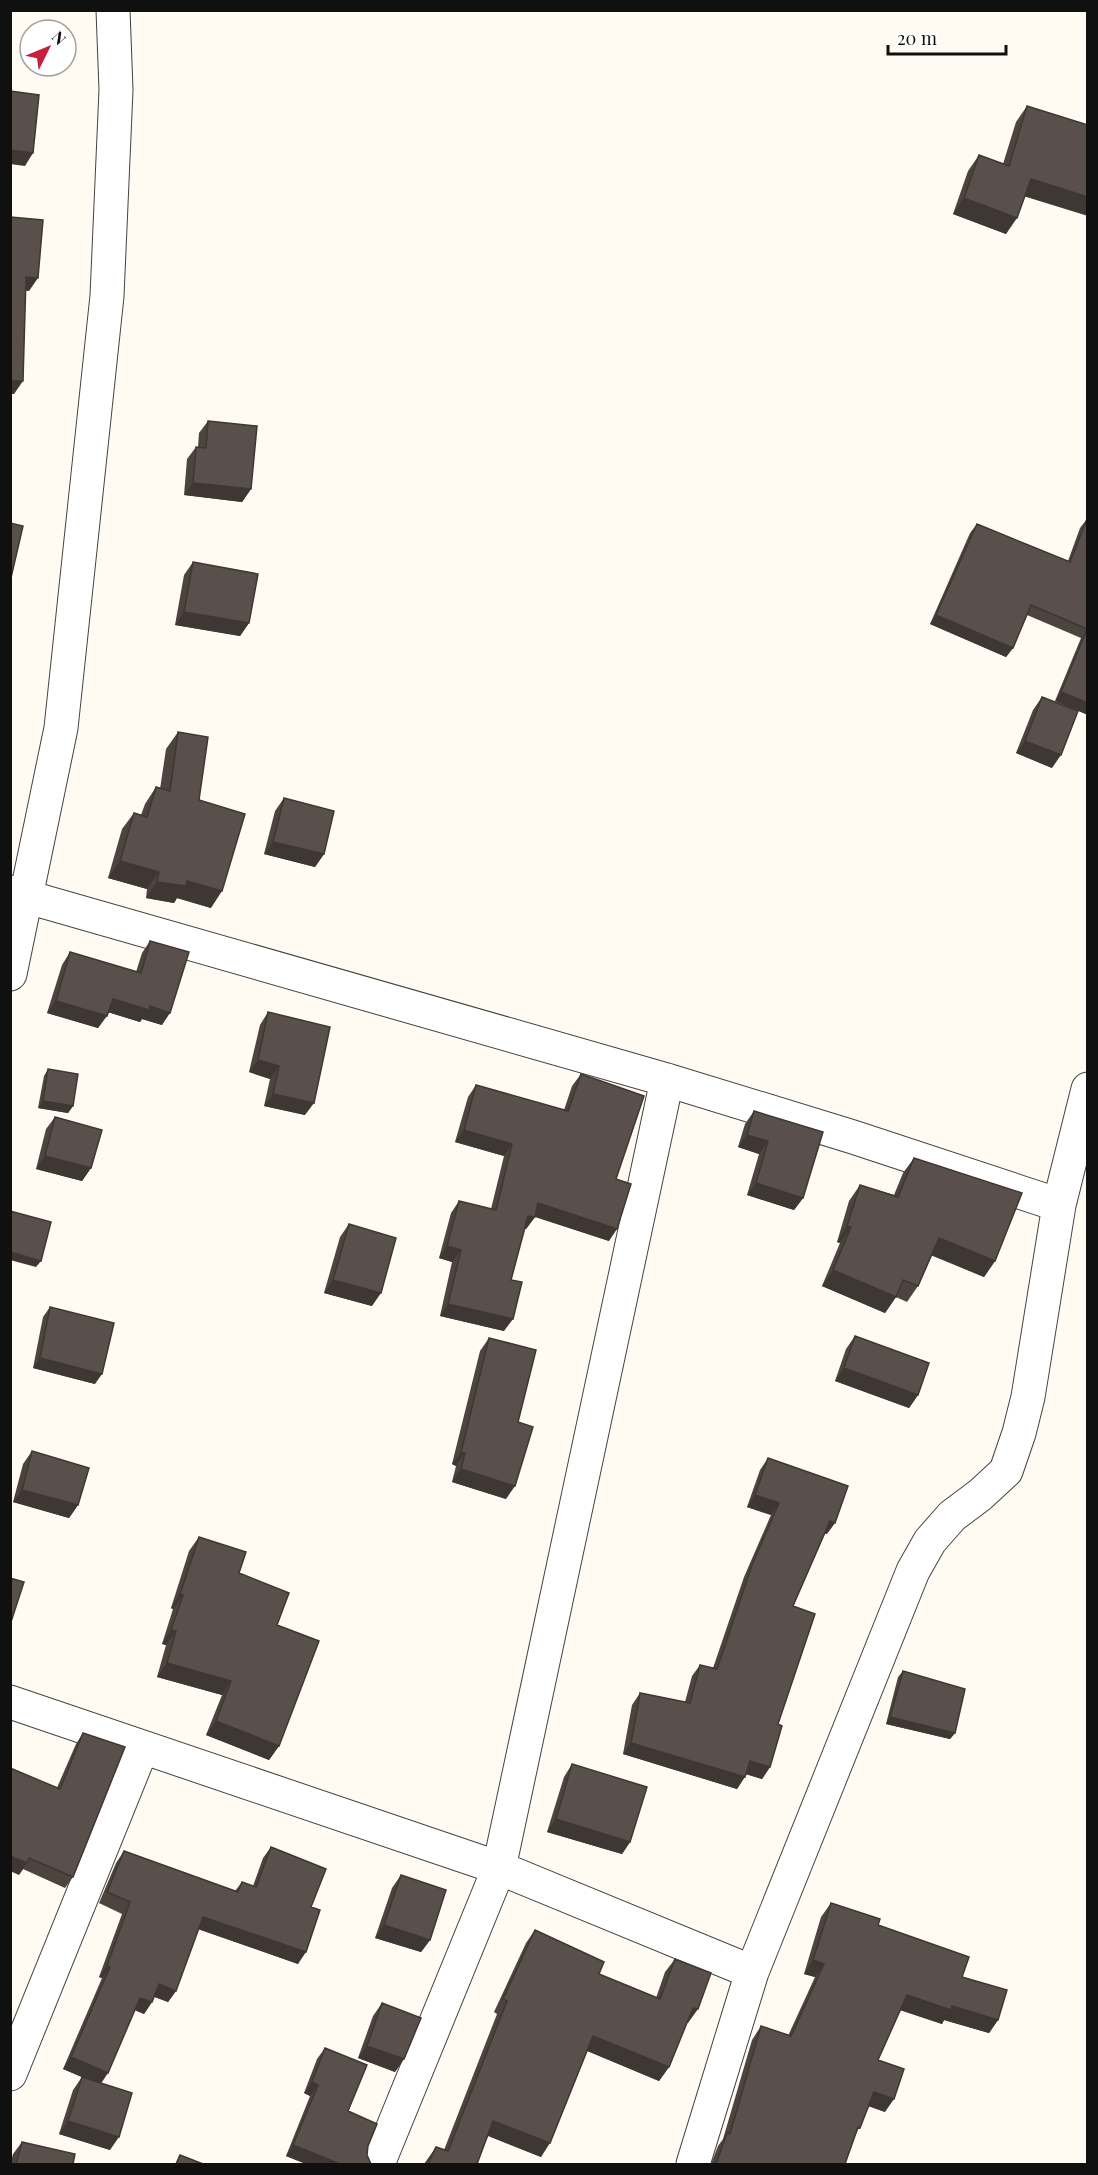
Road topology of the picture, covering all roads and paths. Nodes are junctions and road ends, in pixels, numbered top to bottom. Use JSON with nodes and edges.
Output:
{"nodes":[{"id":1,"x":113,"y":10,"type":"edge"},
{"id":2,"x":19,"y":894,"type":"edge"},
{"id":3,"x":10,"y":974,"type":"edge"},
{"id":4,"x":666,"y":1080,"type":"junction"},
{"id":5,"x":1088,"y":1089,"type":"edge"},
{"id":6,"x":1059,"y":1205,"type":"junction"},
{"id":7,"x":10,"y":1702,"type":"edge"},
{"id":8,"x":142,"y":1748,"type":"junction"},
{"id":9,"x":499,"y":1868,"type":"junction"},
{"id":10,"x":752,"y":1972,"type":"junction"},
{"id":11,"x":10,"y":2074,"type":"edge"},
{"id":12,"x":378,"y":2164,"type":"edge"},
{"id":13,"x":693,"y":2164,"type":"edge"}],
"edges":[{"from":1,"to":2,"type":"street"},
{"from":2,"to":3,"type":"street"},
{"from":2,"to":4,"type":"street"},
{"from":4,"to":6,"type":"street"},
{"from":4,"to":9,"type":"street"},
{"from":5,"to":6,"type":"street"},
{"from":6,"to":10,"type":"street"},
{"from":7,"to":8,"type":"street"},
{"from":8,"to":9,"type":"street"},
{"from":8,"to":11,"type":"street"},
{"from":9,"to":10,"type":"street"},
{"from":9,"to":12,"type":"street"},
{"from":10,"to":13,"type":"street"}]}
